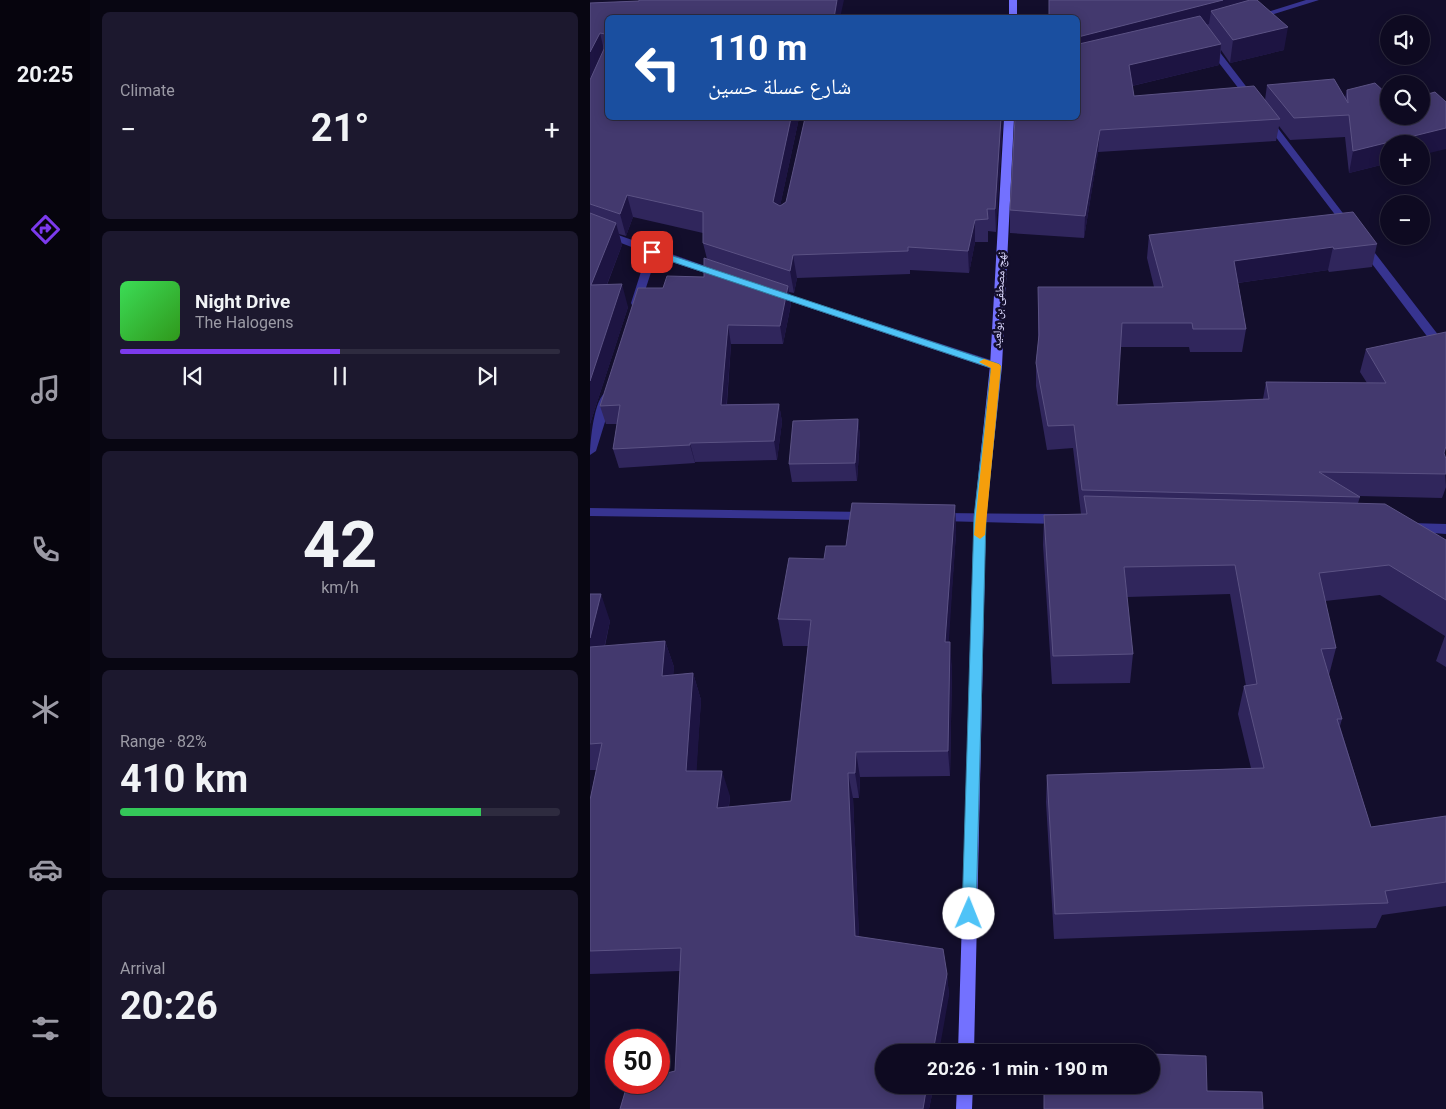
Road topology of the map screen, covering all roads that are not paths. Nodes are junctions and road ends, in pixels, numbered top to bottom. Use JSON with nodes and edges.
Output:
{"nodes":[{"id":1,"x":1014,"y":0,"type":"edge"},
{"id":2,"x":1315,"y":0,"type":"edge"},
{"id":3,"x":1013,"y":15,"type":"edge"},
{"id":4,"x":1248,"y":19,"type":"edge"},
{"id":5,"x":1200,"y":32,"type":"edge"},
{"id":6,"x":1009,"y":120,"type":"edge"},
{"id":7,"x":590,"y":228,"type":"edge"},
{"id":8,"x":652,"y":252,"type":"junction"},
{"id":9,"x":736,"y":280,"type":"edge"},
{"id":10,"x":763,"y":289,"type":"edge"},
{"id":11,"x":631,"y":318,"type":"edge"},
{"id":12,"x":1446,"y":354,"type":"edge"},
{"id":13,"x":996,"y":366,"type":"junction"},
{"id":14,"x":611,"y":385,"type":"edge"},
{"id":15,"x":590,"y":451,"type":"edge"},
{"id":16,"x":590,"y":512,"type":"edge"},
{"id":17,"x":883,"y":516,"type":"edge"},
{"id":18,"x":931,"y":517,"type":"edge"},
{"id":19,"x":980,"y":517,"type":"junction"},
{"id":20,"x":1070,"y":519,"type":"edge"},
{"id":21,"x":1446,"y":529,"type":"edge"},
{"id":22,"x":1427,"y":540,"type":"edge"},
{"id":23,"x":966,"y":1044,"type":"edge"},
{"id":24,"x":965,"y":1094,"type":"edge"},
{"id":25,"x":964,"y":1109,"type":"edge"}],
"edges":[{"from":1,"to":3,"type":"main road"},
{"from":2,"to":4,"type":"street"},
{"from":5,"to":12,"type":"street"},
{"from":6,"to":13,"type":"main road","name":"نهج مصطفى بن بولعيد"},
{"from":7,"to":8,"type":"street"},
{"from":8,"to":9,"type":"street"},
{"from":8,"to":11,"type":"street"},
{"from":10,"to":13,"type":"street"},
{"from":13,"to":19,"type":"main road","name":"نهج مصطفى بن بولعيد"},
{"from":14,"to":15,"type":"street"},
{"from":16,"to":17,"type":"street"},
{"from":18,"to":19,"type":"street"},
{"from":19,"to":20,"type":"street"},
{"from":19,"to":23,"type":"main road","name":"نهج مصطفى بن بولعيد"},
{"from":21,"to":22,"type":"street"},
{"from":24,"to":25,"type":"main road"}]}
